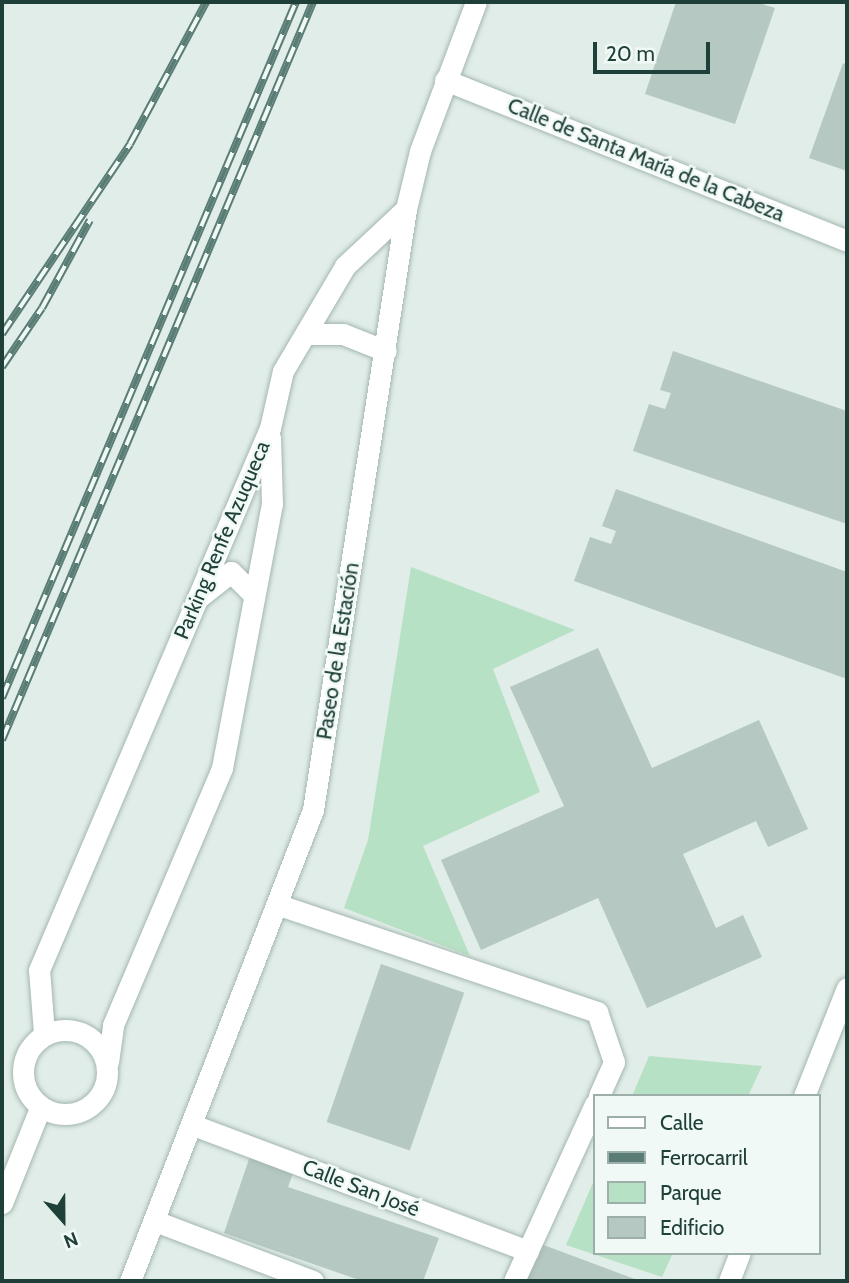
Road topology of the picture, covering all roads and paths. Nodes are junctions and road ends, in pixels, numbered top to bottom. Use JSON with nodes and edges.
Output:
{"nodes":[{"id":1,"x":476,"y":2,"type":"edge"},
{"id":2,"x":445,"y":80,"type":"junction"},
{"id":3,"x":406,"y":209,"type":"junction"},
{"id":4,"x":847,"y":241,"type":"edge"},
{"id":5,"x":307,"y":334,"type":"junction"},
{"id":6,"x":386,"y":351,"type":"junction"},
{"id":7,"x":270,"y":428,"type":"junction"},
{"id":8,"x":254,"y":596,"type":"junction"},
{"id":9,"x":195,"y":600,"type":"junction"},
{"id":10,"x":279,"y":905,"type":"junction"},
{"id":11,"x":847,"y":988,"type":"edge"},
{"id":12,"x":44,"y":1033,"type":"junction"},
{"id":13,"x":107,"y":1062,"type":"junction"},
{"id":14,"x":600,"y":1094,"type":"edge"},
{"id":15,"x":805,"y":1094,"type":"edge"},
{"id":16,"x":594,"y":1106,"type":"edge"},
{"id":17,"x":40,"y":1108,"type":"junction"},
{"id":18,"x":193,"y":1125,"type":"junction"},
{"id":19,"x":2,"y":1203,"type":"edge"},
{"id":20,"x":155,"y":1221,"type":"junction"},
{"id":21,"x":528,"y":1251,"type":"junction"},
{"id":22,"x":739,"y":1255,"type":"edge"},
{"id":23,"x":130,"y":1281,"type":"edge"},
{"id":24,"x":313,"y":1281,"type":"edge"},
{"id":25,"x":514,"y":1281,"type":"edge"},
{"id":26,"x":729,"y":1281,"type":"edge"}],
"edges":[{"from":1,"to":2,"type":"street","name":"Paseo de la Estación"},
{"from":2,"to":3,"type":"street","name":"Paseo de la Estación"},
{"from":2,"to":4,"type":"street","name":"Calle de Santa María de la Cabeza"},
{"from":3,"to":5,"type":"street"},
{"from":3,"to":6,"type":"street","name":"Paseo de la Estación"},
{"from":5,"to":6,"type":"street"},
{"from":5,"to":7,"type":"street"},
{"from":6,"to":10,"type":"street","name":"Paseo de la Estación"},
{"from":7,"to":8,"type":"street","name":"Parking Renfe Azuqueca"},
{"from":7,"to":9,"type":"street","name":"Parking Renfe Azuqueca"},
{"from":8,"to":9,"type":"street"},
{"from":8,"to":13,"type":"street","name":"Parking Renfe Azuqueca"},
{"from":9,"to":12,"type":"street","name":"Parking Renfe Azuqueca"},
{"from":10,"to":14,"type":"street"},
{"from":10,"to":18,"type":"street","name":"Paseo de la Estación"},
{"from":11,"to":15,"type":"street"},
{"from":12,"to":13,"type":"street"},
{"from":12,"to":17,"type":"street"},
{"from":13,"to":17,"type":"street"},
{"from":16,"to":21,"type":"street"},
{"from":17,"to":19,"type":"street"},
{"from":18,"to":20,"type":"street","name":"Paseo de la Estación"},
{"from":18,"to":21,"type":"street","name":"Calle San José"},
{"from":20,"to":23,"type":"street","name":"Paseo de la Estación"},
{"from":20,"to":24,"type":"street"},
{"from":21,"to":25,"type":"street"},
{"from":22,"to":26,"type":"street"}]}
